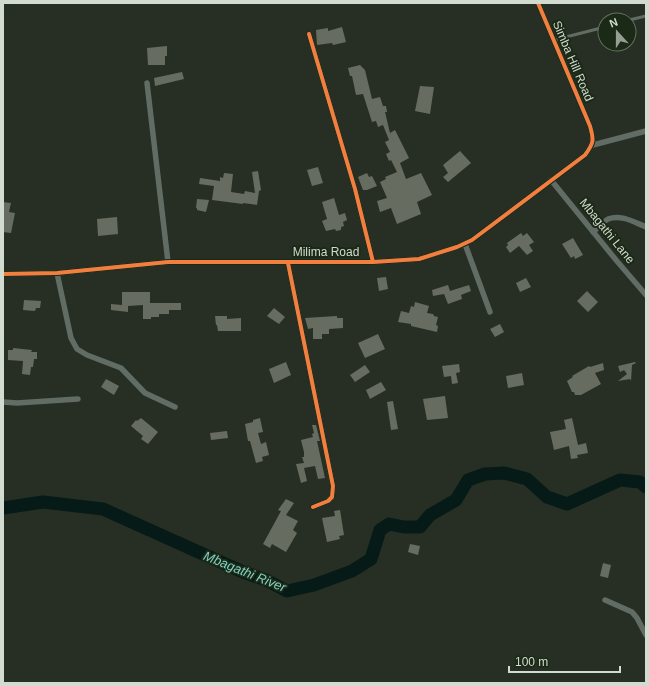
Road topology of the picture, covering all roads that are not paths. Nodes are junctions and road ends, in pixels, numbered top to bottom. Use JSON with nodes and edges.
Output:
{"nodes":[{"id":1,"x":538,"y":3,"type":"edge"},
{"id":2,"x":597,"y":29,"type":"edge"},
{"id":3,"x":310,"y":34,"type":"dead end"},
{"id":4,"x":554,"y":40,"type":"junction"},
{"id":5,"x":147,"y":83,"type":"dead end"},
{"id":6,"x":646,"y":131,"type":"edge"},
{"id":7,"x":593,"y":145,"type":"junction"},
{"id":8,"x":551,"y":180,"type":"junction"},
{"id":9,"x":646,"y":227,"type":"edge"},
{"id":10,"x":593,"y":232,"type":"junction"},
{"id":11,"x":465,"y":244,"type":"junction"},
{"id":12,"x":168,"y":262,"type":"junction"},
{"id":13,"x":373,"y":262,"type":"junction"},
{"id":14,"x":288,"y":263,"type":"junction"},
{"id":15,"x":57,"y":273,"type":"junction"},
{"id":16,"x":3,"y":274,"type":"edge"},
{"id":17,"x":646,"y":295,"type":"edge"},
{"id":18,"x":490,"y":312,"type":"dead end"},
{"id":19,"x":78,"y":399,"type":"dead end"},
{"id":20,"x":3,"y":402,"type":"edge"},
{"id":21,"x":176,"y":408,"type":"dead end"},
{"id":22,"x":313,"y":507,"type":"dead end"},
{"id":23,"x":605,"y":600,"type":"dead end"},
{"id":24,"x":646,"y":635,"type":"edge"}],
"edges":[{"from":1,"to":4,"type":"street","name":"Simba Hill Road"},
{"from":2,"to":4,"type":"lane"},
{"from":3,"to":13,"type":"street"},
{"from":4,"to":7,"type":"street","name":"Simba Hill Road"},
{"from":5,"to":12,"type":"street"},
{"from":6,"to":7,"type":"street"},
{"from":7,"to":8,"type":"street","name":"Milima Road"},
{"from":8,"to":10,"type":"street","name":"Mbagathi Lane"},
{"from":8,"to":11,"type":"street","name":"Milima Road"},
{"from":9,"to":10,"type":"street"},
{"from":10,"to":17,"type":"street","name":"Mbagathi Lane"},
{"from":11,"to":13,"type":"street","name":"Milima Road"},
{"from":11,"to":18,"type":"street"},
{"from":12,"to":14,"type":"street","name":"Milima Road"},
{"from":12,"to":15,"type":"street","name":"Milima Road"},
{"from":13,"to":14,"type":"street","name":"Milima Road"},
{"from":14,"to":22,"type":"street"},
{"from":15,"to":16,"type":"street","name":"Milima Road"},
{"from":15,"to":21,"type":"street"},
{"from":19,"to":20,"type":"street"},
{"from":23,"to":24,"type":"street"}]}
